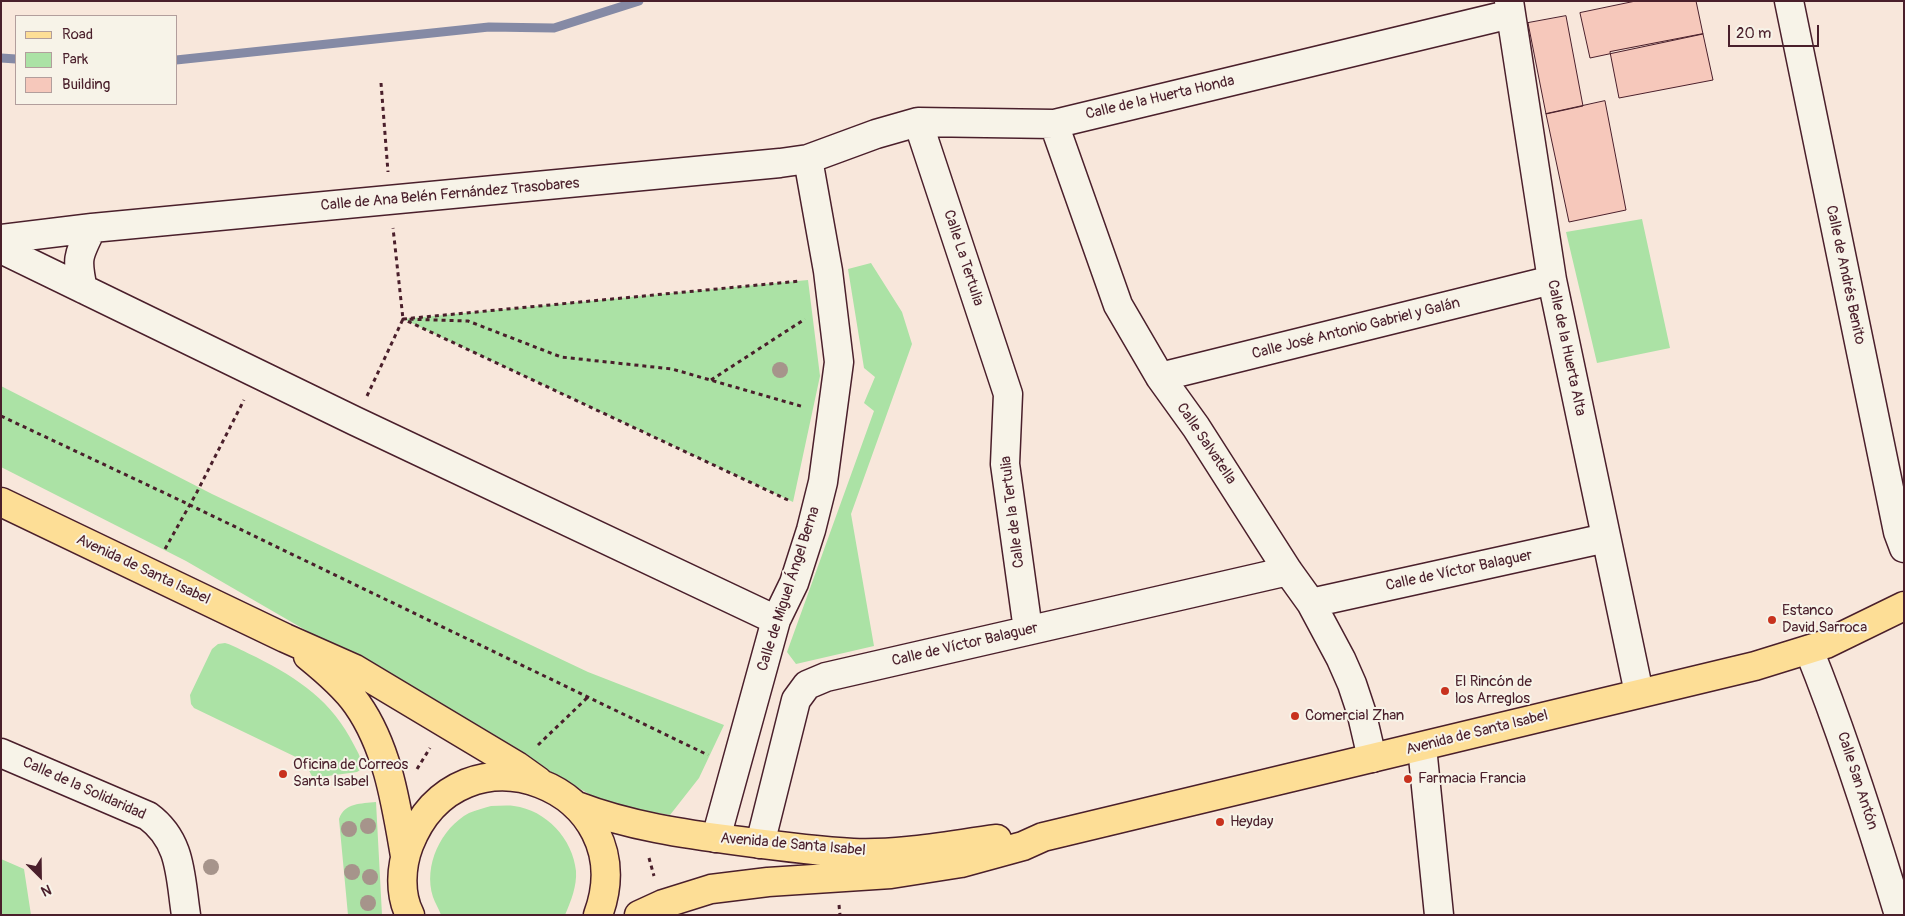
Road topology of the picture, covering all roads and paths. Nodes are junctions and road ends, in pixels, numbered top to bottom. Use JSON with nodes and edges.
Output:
{"nodes":[{"id":1,"x":1788,"y":1,"type":"edge"},
{"id":2,"x":1510,"y":8,"type":"edge"},
{"id":3,"x":381,"y":83,"type":"dead end"},
{"id":4,"x":918,"y":122,"type":"junction"},
{"id":5,"x":1054,"y":124,"type":"junction"},
{"id":6,"x":808,"y":158,"type":"junction"},
{"id":7,"x":390,"y":200,"type":"junction"},
{"id":8,"x":92,"y":228,"type":"junction"},
{"id":9,"x":1,"y":238,"type":"edge"},
{"id":10,"x":1,"y":249,"type":"edge"},
{"id":11,"x":808,"y":280,"type":"dead end"},
{"id":12,"x":1552,"y":280,"type":"junction"},
{"id":13,"x":83,"y":289,"type":"junction"},
{"id":14,"x":812,"y":315,"type":"dead end"},
{"id":15,"x":403,"y":319,"type":"junction"},
{"id":16,"x":257,"y":374,"type":"junction"},
{"id":17,"x":1160,"y":377,"type":"junction"},
{"id":18,"x":711,"y":380,"type":"junction"},
{"id":19,"x":1008,"y":394,"type":"joint"},
{"id":20,"x":805,"y":407,"type":"dead end"},
{"id":21,"x":1,"y":416,"type":"edge"},
{"id":22,"x":355,"y":421,"type":"junction"},
{"id":23,"x":1,"y":502,"type":"edge"},
{"id":24,"x":793,"y":502,"type":"dead end"},
{"id":25,"x":190,"y":505,"type":"junction"},
{"id":26,"x":1606,"y":538,"type":"junction"},
{"id":27,"x":1904,"y":548,"type":"edge"},
{"id":28,"x":1288,"y":571,"type":"junction"},
{"id":29,"x":151,"y":573,"type":"junction"},
{"id":30,"x":1311,"y":603,"type":"junction"},
{"id":31,"x":1904,"y":606,"type":"edge"},
{"id":32,"x":776,"y":620,"type":"junction"},
{"id":33,"x":1028,"y":630,"type":"junction"},
{"id":34,"x":285,"y":638,"type":"junction"},
{"id":35,"x":1809,"y":650,"type":"junction"},
{"id":36,"x":1639,"y":693,"type":"junction"},
{"id":37,"x":588,"y":697,"type":"junction"},
{"id":38,"x":446,"y":722,"type":"junction"},
{"id":39,"x":1422,"y":747,"type":"junction"},
{"id":40,"x":1,"y":753,"type":"edge"},
{"id":41,"x":709,"y":756,"type":"dead end"},
{"id":42,"x":1372,"y":758,"type":"junction"},
{"id":43,"x":527,"y":773,"type":"junction"},
{"id":44,"x":390,"y":779,"type":"junction"},
{"id":45,"x":577,"y":806,"type":"junction"},
{"id":46,"x":1043,"y":837,"type":"junction"},
{"id":47,"x":716,"y":838,"type":"junction"},
{"id":48,"x":760,"y":844,"type":"junction"},
{"id":49,"x":648,"y":854,"type":"dead end"},
{"id":50,"x":404,"y":856,"type":"junction"},
{"id":51,"x":654,"y":878,"type":"dead end"},
{"id":52,"x":408,"y":912,"type":"edge"},
{"id":53,"x":186,"y":915,"type":"edge"},
{"id":54,"x":598,"y":915,"type":"edge"},
{"id":55,"x":639,"y":915,"type":"edge"},
{"id":56,"x":1439,"y":915,"type":"edge"},
{"id":57,"x":1899,"y":915,"type":"edge"}],
"edges":[{"from":1,"to":27,"type":"street","name":"Calle de Andrés Benito"},
{"from":2,"to":5,"type":"street","name":"Calle de la Huerta Honda"},
{"from":2,"to":12,"type":"street","name":"Calle de la Huerta Alta"},
{"from":3,"to":7,"type":"path"},
{"from":4,"to":5,"type":"street","name":"Calle de la Huerta Honda"},
{"from":4,"to":6,"type":"street","name":"Calle de la Huerta Honda"},
{"from":4,"to":19,"type":"street","name":"Calle La Tertulia"},
{"from":5,"to":17,"type":"street","name":"Calle Salvatella"},
{"from":6,"to":7,"type":"street","name":"Calle de Ana Belén Fernández Trasobares"},
{"from":6,"to":32,"type":"street","name":"Calle de Miguel Ángel Berna"},
{"from":7,"to":8,"type":"street","name":"Calle de Ana Belén Fernández Trasobares"},
{"from":7,"to":15,"type":"path"},
{"from":8,"to":9,"type":"street","name":"Calle de Ana Belén Fernández Trasobares"},
{"from":8,"to":13,"type":"street"},
{"from":10,"to":13,"type":"street"},
{"from":11,"to":15,"type":"path"},
{"from":12,"to":17,"type":"street","name":"Calle José Antonio Gabriel y Galán"},
{"from":12,"to":26,"type":"street","name":"Calle de la Huerta Alta"},
{"from":13,"to":16,"type":"street"},
{"from":14,"to":18,"type":"path"},
{"from":15,"to":18,"type":"path"},
{"from":15,"to":22,"type":"path"},
{"from":15,"to":24,"type":"path"},
{"from":16,"to":22,"type":"street"},
{"from":16,"to":25,"type":"path"},
{"from":17,"to":28,"type":"street","name":"Calle Salvatella"},
{"from":18,"to":20,"type":"path"},
{"from":19,"to":33,"type":"street","name":"Calle de la Tertulia"},
{"from":21,"to":25,"type":"path"},
{"from":22,"to":32,"type":"street"},
{"from":23,"to":29,"type":"main road","name":"Avenida de Santa Isabel"},
{"from":25,"to":29,"type":"path"},
{"from":25,"to":37,"type":"path"},
{"from":26,"to":30,"type":"street","name":"Calle de Víctor Balaguer"},
{"from":26,"to":36,"type":"street","name":"Calle de la Huerta Alta"},
{"from":28,"to":30,"type":"street","name":"Calle Salvatella"},
{"from":28,"to":33,"type":"street","name":"Calle de Víctor Balaguer"},
{"from":29,"to":34,"type":"main road","name":"Avenida de Santa Isabel"},
{"from":30,"to":42,"type":"street","name":"Calle Salvatella"},
{"from":31,"to":35,"type":"main road","name":"Avenida de Santa Isabel"},
{"from":32,"to":47,"type":"street","name":"Calle de Miguel Ángel Berna"},
{"from":33,"to":48,"type":"street","name":"Calle de Víctor Balaguer"},
{"from":34,"to":38,"type":"main road","name":"Avenida de Santa Isabel"},
{"from":34,"to":44,"type":"main road","name":"Avenida de Santa Isabel"},
{"from":35,"to":36,"type":"main road","name":"Avenida de Santa Isabel"},
{"from":35,"to":57,"type":"street","name":"Calle San Antón"},
{"from":36,"to":39,"type":"main road","name":"Avenida de Santa Isabel"},
{"from":37,"to":41,"type":"path"},
{"from":37,"to":43,"type":"path"},
{"from":38,"to":43,"type":"main road","name":"Avenida de Santa Isabel"},
{"from":38,"to":44,"type":"path"},
{"from":39,"to":42,"type":"main road","name":"Avenida de Santa Isabel"},
{"from":39,"to":56,"type":"street"},
{"from":40,"to":53,"type":"street","name":"Calle de la Solidaridad"},
{"from":42,"to":46,"type":"main road","name":"Avenida de Santa Isabel"},
{"from":43,"to":45,"type":"main road","name":"Avenida de Santa Isabel"},
{"from":43,"to":50,"type":"main road"},
{"from":44,"to":50,"type":"main road","name":"Avenida de Santa Isabel"},
{"from":45,"to":47,"type":"main road","name":"Avenida de Santa Isabel"},
{"from":45,"to":54,"type":"main road"},
{"from":46,"to":48,"type":"main road","name":"Avenida de Santa Isabel"},
{"from":46,"to":55,"type":"main road","name":"Avenida de Santa Isabel"},
{"from":47,"to":48,"type":"main road","name":"Avenida de Santa Isabel"},
{"from":49,"to":51,"type":"path"},
{"from":50,"to":52,"type":"main road"}]}
